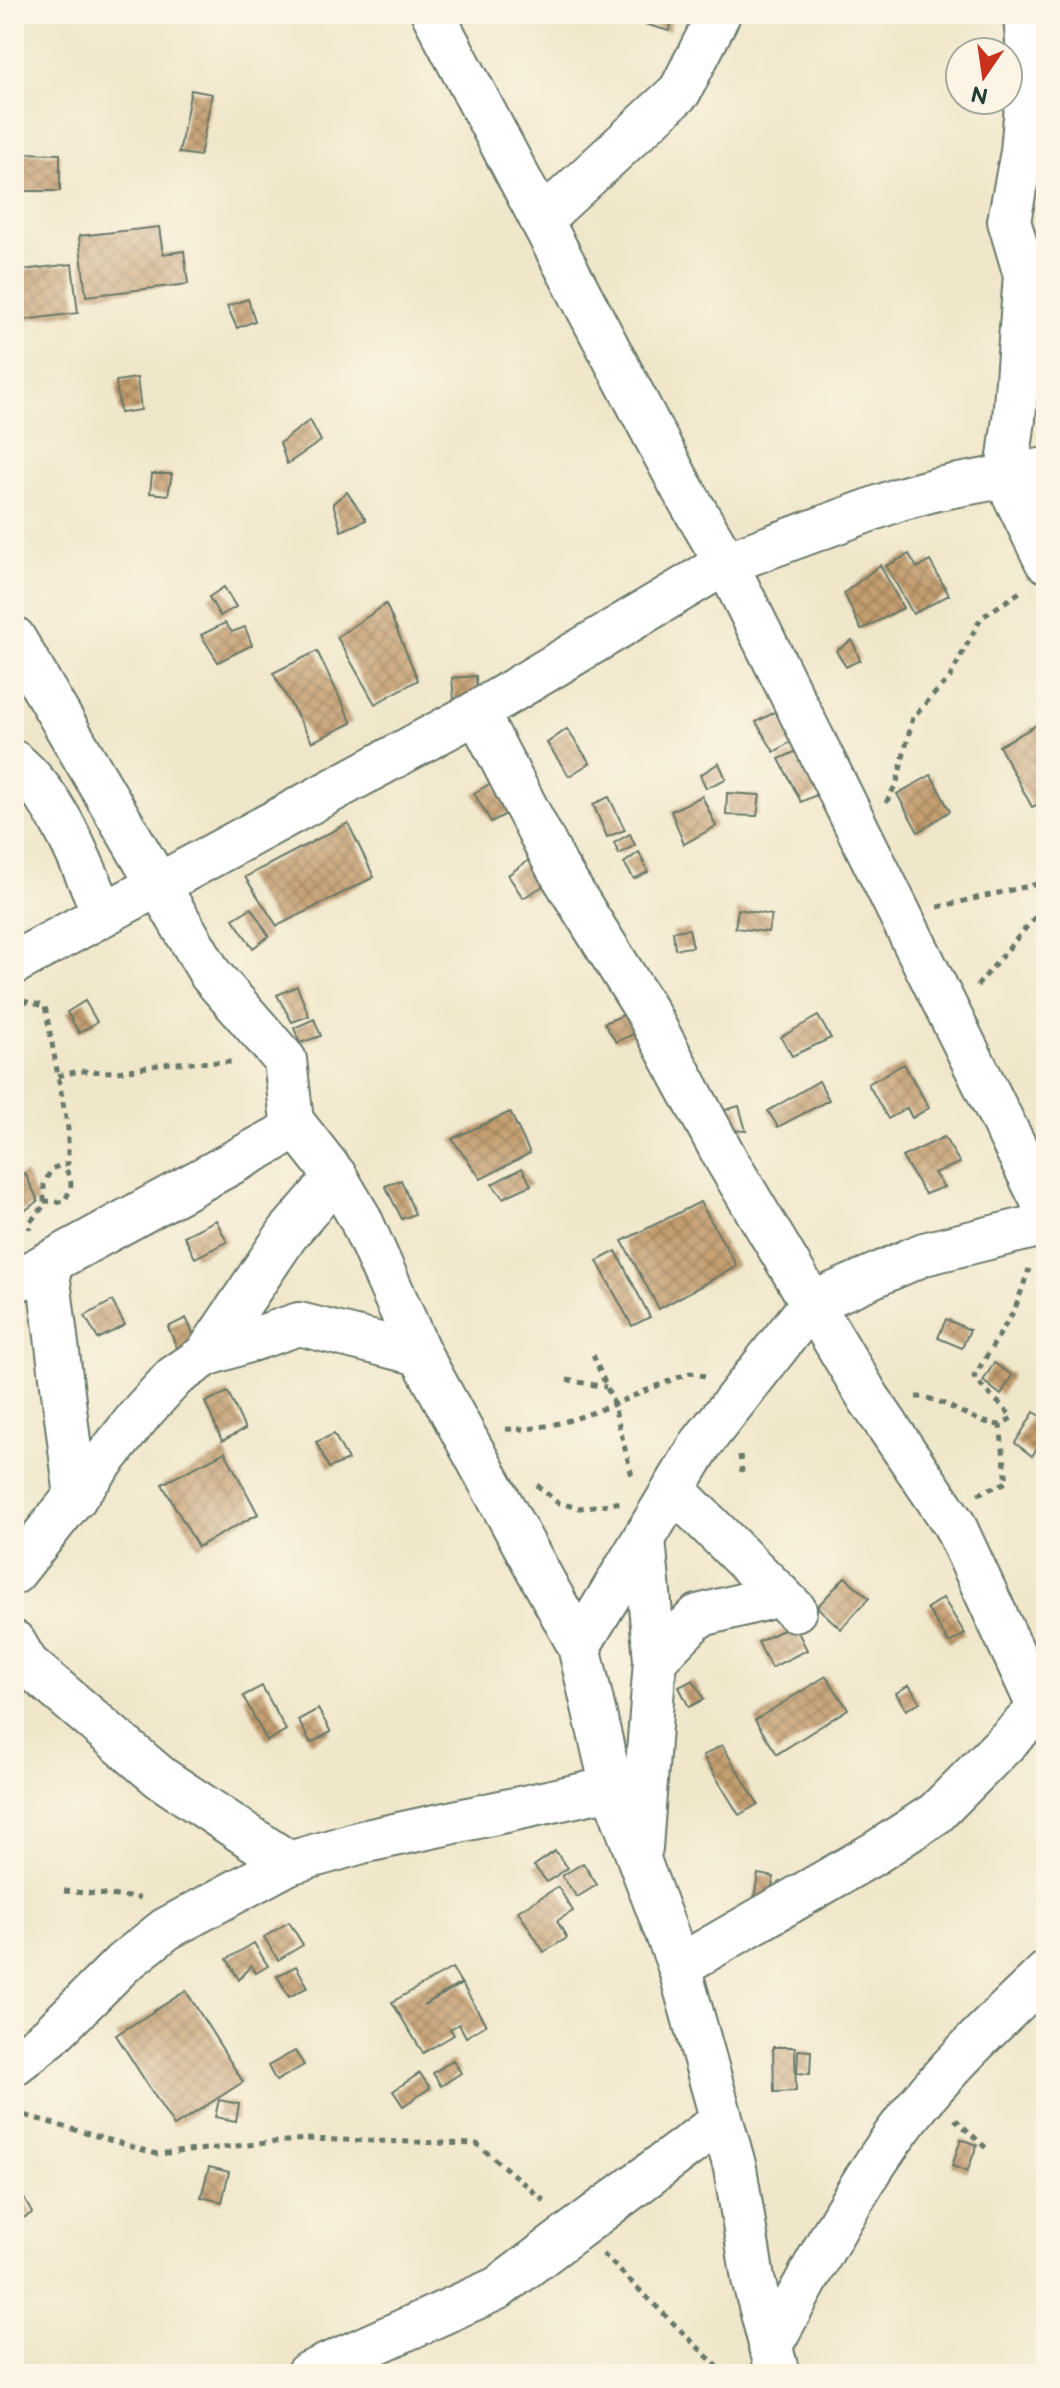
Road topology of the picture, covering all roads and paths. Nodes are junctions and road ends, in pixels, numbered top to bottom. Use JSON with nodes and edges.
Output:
{"nodes":[{"id":1,"x":433,"y":14,"type":"edge"},
{"id":2,"x":719,"y":14,"type":"edge"},
{"id":3,"x":1025,"y":14,"type":"edge"},
{"id":4,"x":541,"y":220,"type":"junction"},
{"id":5,"x":1046,"y":469,"type":"edge"},
{"id":6,"x":1006,"y":479,"type":"junction"},
{"id":7,"x":726,"y":563,"type":"junction"},
{"id":8,"x":1040,"y":572,"type":"edge"},
{"id":9,"x":15,"y":641,"type":"edge"},
{"id":10,"x":477,"y":712,"type":"junction"},
{"id":11,"x":14,"y":762,"type":"edge"},
{"id":12,"x":91,"y":771,"type":"junction"},
{"id":13,"x":46,"y":798,"type":"junction"},
{"id":14,"x":864,"y":842,"type":"junction"},
{"id":15,"x":1046,"y":882,"type":"edge"},
{"id":16,"x":157,"y":885,"type":"junction"},
{"id":17,"x":1046,"y":904,"type":"edge"},
{"id":18,"x":104,"y":914,"type":"junction"},
{"id":19,"x":900,"y":916,"type":"junction"},
{"id":20,"x":14,"y":963,"type":"edge"},
{"id":21,"x":14,"y":998,"type":"edge"},
{"id":22,"x":951,"y":1017,"type":"junction"},
{"id":23,"x":285,"y":1060,"type":"junction"},
{"id":24,"x":58,"y":1076,"type":"junction"},
{"id":25,"x":296,"y":1128,"type":"junction"},
{"id":26,"x":63,"y":1165,"type":"junction"},
{"id":27,"x":336,"y":1177,"type":"junction"},
{"id":28,"x":44,"y":1201,"type":"junction"},
{"id":29,"x":360,"y":1218,"type":"junction"},
{"id":30,"x":1040,"y":1221,"type":"edge"},
{"id":31,"x":14,"y":1227,"type":"edge"},
{"id":32,"x":288,"y":1233,"type":"junction"},
{"id":33,"x":31,"y":1273,"type":"edge"},
{"id":34,"x":812,"y":1303,"type":"junction"},
{"id":35,"x":420,"y":1354,"type":"junction"},
{"id":36,"x":206,"y":1355,"type":"junction"},
{"id":37,"x":593,"y":1355,"type":"dead end"},
{"id":38,"x":567,"y":1380,"type":"dead end"},
{"id":39,"x":748,"y":1386,"type":"junction"},
{"id":40,"x":607,"y":1387,"type":"junction"},
{"id":41,"x":613,"y":1402,"type":"junction"},
{"id":42,"x":1000,"y":1425,"type":"junction"},
{"id":43,"x":888,"y":1428,"type":"junction"},
{"id":44,"x":468,"y":1443,"type":"junction"},
{"id":45,"x":739,"y":1447,"type":"dead end"},
{"id":46,"x":742,"y":1472,"type":"dead end"},
{"id":47,"x":488,"y":1479,"type":"junction"},
{"id":48,"x":674,"y":1490,"type":"junction"},
{"id":49,"x":76,"y":1497,"type":"junction"},
{"id":50,"x":638,"y":1521,"type":"junction"},
{"id":51,"x":954,"y":1524,"type":"junction"},
{"id":52,"x":14,"y":1573,"type":"edge"},
{"id":53,"x":14,"y":1642,"type":"edge"},
{"id":54,"x":579,"y":1646,"type":"junction"},
{"id":55,"x":655,"y":1660,"type":"junction"},
{"id":56,"x":1043,"y":1705,"type":"edge"},
{"id":57,"x":612,"y":1788,"type":"junction"},
{"id":58,"x":640,"y":1861,"type":"junction"},
{"id":59,"x":289,"y":1863,"type":"junction"},
{"id":60,"x":64,"y":1891,"type":"dead end"},
{"id":61,"x":166,"y":1929,"type":"junction"},
{"id":62,"x":679,"y":1966,"type":"junction"},
{"id":63,"x":1046,"y":1973,"type":"edge"},
{"id":64,"x":14,"y":2064,"type":"edge"},
{"id":65,"x":14,"y":2112,"type":"edge"},
{"id":66,"x":721,"y":2121,"type":"junction"},
{"id":67,"x":577,"y":2229,"type":"junction"},
{"id":68,"x":774,"y":2360,"type":"edge"},
{"id":69,"x":307,"y":2374,"type":"edge"},
{"id":70,"x":725,"y":2374,"type":"edge"}],
"edges":[{"from":1,"to":4,"type":"street"},
{"from":2,"to":4,"type":"street"},
{"from":3,"to":6,"type":"street"},
{"from":4,"to":7,"type":"street"},
{"from":5,"to":6,"type":"street"},
{"from":6,"to":7,"type":"street"},
{"from":6,"to":8,"type":"street"},
{"from":7,"to":10,"type":"street"},
{"from":7,"to":14,"type":"street"},
{"from":8,"to":14,"type":"path"},
{"from":9,"to":12,"type":"street"},
{"from":10,"to":16,"type":"street"},
{"from":10,"to":34,"type":"street"},
{"from":11,"to":13,"type":"street"},
{"from":12,"to":13,"type":"street"},
{"from":12,"to":16,"type":"street"},
{"from":13,"to":18,"type":"street"},
{"from":14,"to":19,"type":"street"},
{"from":15,"to":19,"type":"path"},
{"from":16,"to":18,"type":"street"},
{"from":16,"to":23,"type":"street"},
{"from":17,"to":22,"type":"path"},
{"from":18,"to":20,"type":"street"},
{"from":19,"to":22,"type":"street"},
{"from":21,"to":24,"type":"path"},
{"from":22,"to":30,"type":"street"},
{"from":23,"to":24,"type":"path"},
{"from":23,"to":25,"type":"street"},
{"from":24,"to":26,"type":"path"},
{"from":25,"to":27,"type":"street"},
{"from":25,"to":33,"type":"street"},
{"from":26,"to":28,"type":"path"},
{"from":26,"to":28,"type":"path"},
{"from":27,"to":29,"type":"street"},
{"from":27,"to":32,"type":"street"},
{"from":28,"to":31,"type":"path"},
{"from":29,"to":32,"type":"street"},
{"from":29,"to":35,"type":"street"},
{"from":30,"to":34,"type":"street"},
{"from":30,"to":42,"type":"path"},
{"from":32,"to":36,"type":"street"},
{"from":33,"to":49,"type":"street"},
{"from":34,"to":39,"type":"street"},
{"from":34,"to":43,"type":"street"},
{"from":35,"to":36,"type":"street"},
{"from":35,"to":44,"type":"street"},
{"from":36,"to":49,"type":"street"},
{"from":37,"to":40,"type":"path"},
{"from":38,"to":40,"type":"path"},
{"from":39,"to":41,"type":"path"},
{"from":39,"to":48,"type":"street"},
{"from":40,"to":41,"type":"path"},
{"from":41,"to":44,"type":"path"},
{"from":42,"to":43,"type":"path"},
{"from":42,"to":51,"type":"path"},
{"from":43,"to":51,"type":"street"},
{"from":44,"to":47,"type":"street"},
{"from":45,"to":46,"type":"path"},
{"from":47,"to":50,"type":"path"},
{"from":47,"to":54,"type":"street"},
{"from":48,"to":50,"type":"street"},
{"from":48,"to":55,"type":"street"},
{"from":49,"to":52,"type":"street"},
{"from":50,"to":54,"type":"street"},
{"from":50,"to":55,"type":"street"},
{"from":51,"to":56,"type":"street"},
{"from":53,"to":59,"type":"street"},
{"from":54,"to":57,"type":"street"},
{"from":55,"to":58,"type":"street"},
{"from":56,"to":62,"type":"street"},
{"from":57,"to":58,"type":"street"},
{"from":57,"to":59,"type":"street"},
{"from":58,"to":62,"type":"street"},
{"from":59,"to":61,"type":"street"},
{"from":60,"to":61,"type":"path"},
{"from":61,"to":64,"type":"street"},
{"from":62,"to":66,"type":"street"},
{"from":63,"to":68,"type":"street"},
{"from":65,"to":67,"type":"path"},
{"from":66,"to":67,"type":"street"},
{"from":66,"to":68,"type":"street"},
{"from":67,"to":69,"type":"street"},
{"from":67,"to":70,"type":"path"}]}
